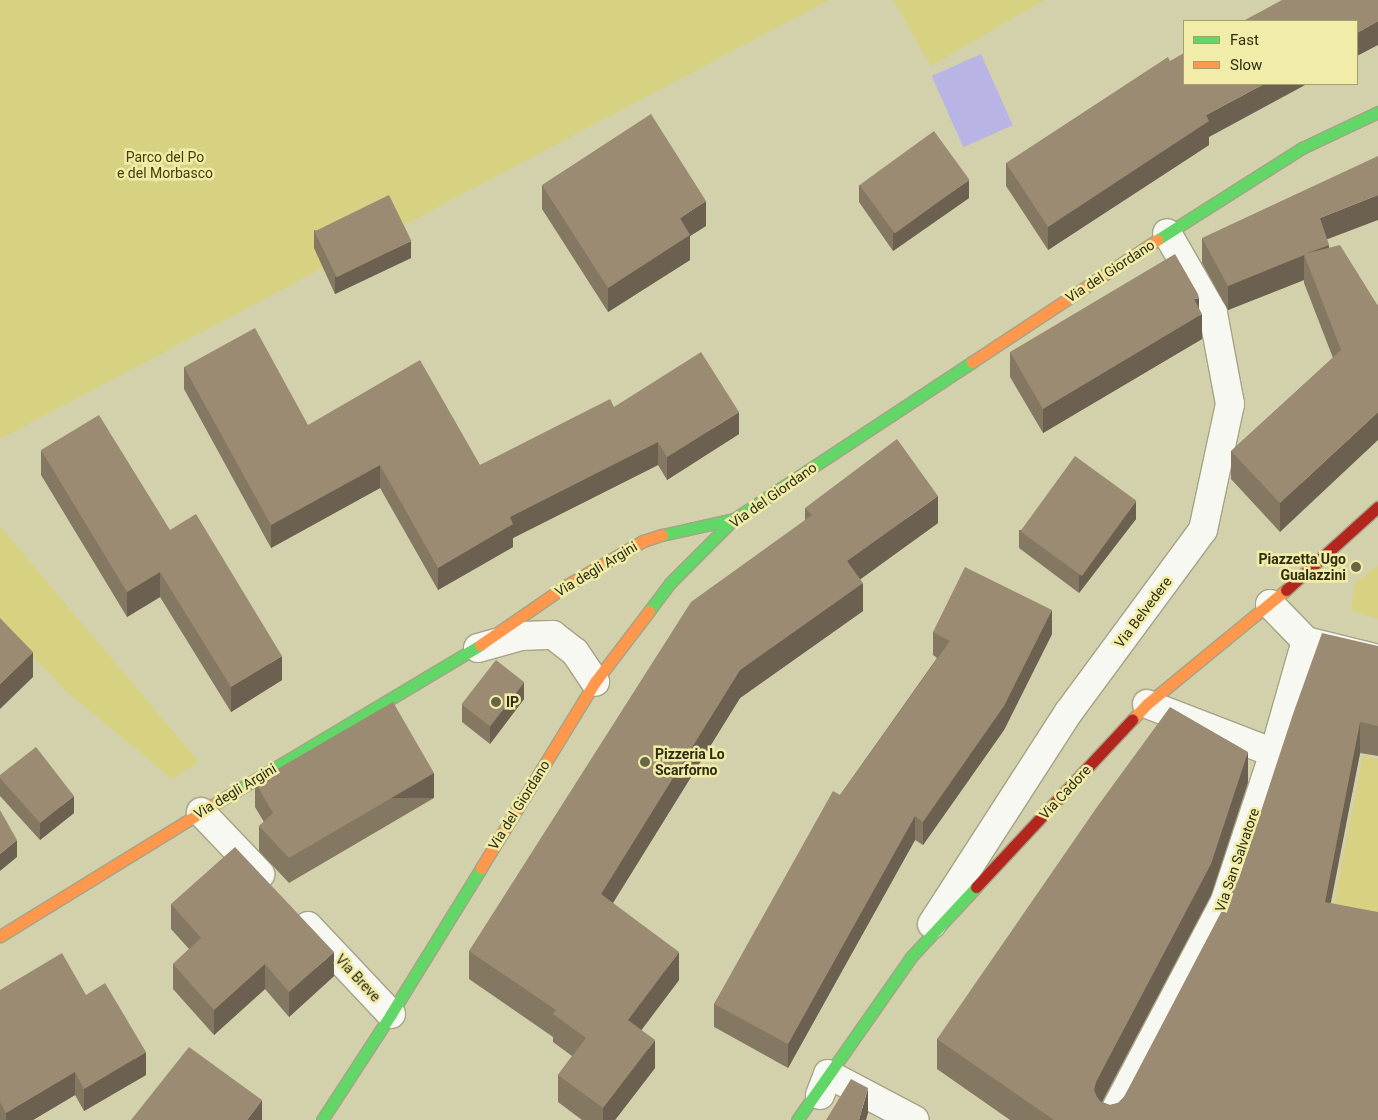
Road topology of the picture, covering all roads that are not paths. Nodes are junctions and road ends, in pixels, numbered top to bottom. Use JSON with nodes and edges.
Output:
{"nodes":[{"id":1,"x":1378,"y":112,"type":"edge"},
{"id":2,"x":1167,"y":233,"type":"junction"},
{"id":3,"x":1378,"y":507,"type":"edge"},
{"id":4,"x":734,"y":519,"type":"junction"},
{"id":5,"x":1270,"y":604,"type":"junction"},
{"id":6,"x":1306,"y":640,"type":"junction"},
{"id":7,"x":472,"y":650,"type":"junction"},
{"id":8,"x":1378,"y":658,"type":"edge"},
{"id":9,"x":595,"y":682,"type":"junction"},
{"id":10,"x":1147,"y":704,"type":"junction"},
{"id":11,"x":1274,"y":753,"type":"junction"},
{"id":12,"x":200,"y":812,"type":"junction"},
{"id":13,"x":0,"y":936,"type":"edge"},
{"id":14,"x":910,"y":957,"type":"junction"},
{"id":15,"x":391,"y":1014,"type":"junction"},
{"id":16,"x":828,"y":1074,"type":"junction"},
{"id":17,"x":322,"y":1120,"type":"edge"},
{"id":18,"x":797,"y":1120,"type":"edge"},
{"id":19,"x":812,"y":1120,"type":"edge"},
{"id":20,"x":915,"y":1120,"type":"edge"},
{"id":21,"x":1110,"y":1120,"type":"edge"}],
"edges":[{"from":1,"to":2,"type":"street","name":"Via del Giordano"},
{"from":2,"to":4,"type":"street","name":"Via del Giordano"},
{"from":2,"to":14,"type":"street","name":"Via Belvedere"},
{"from":3,"to":5,"type":"street","name":"Via Cadore"},
{"from":4,"to":7,"type":"street","name":"Via degli Argini"},
{"from":4,"to":9,"type":"street","name":"Via del Giordano"},
{"from":5,"to":6,"type":"street"},
{"from":5,"to":10,"type":"street","name":"Via Cadore"},
{"from":6,"to":8,"type":"street"},
{"from":6,"to":11,"type":"street","name":"Via San Salvatore"},
{"from":7,"to":9,"type":"street","name":"Via degli Argini"},
{"from":7,"to":12,"type":"street","name":"Via degli Argini"},
{"from":9,"to":15,"type":"street","name":"Via del Giordano"},
{"from":10,"to":11,"type":"street"},
{"from":10,"to":14,"type":"street","name":"Via Cadore"},
{"from":11,"to":21,"type":"street","name":"Via San Salvatore"},
{"from":12,"to":13,"type":"street","name":"Via degli Argini"},
{"from":12,"to":15,"type":"street","name":"Via Breve"},
{"from":14,"to":16,"type":"street","name":"Via Cadore"},
{"from":15,"to":17,"type":"street","name":"Via del Giordano"},
{"from":16,"to":18,"type":"street","name":"Via Cadore"},
{"from":16,"to":19,"type":"street"},
{"from":16,"to":20,"type":"street"}]}
